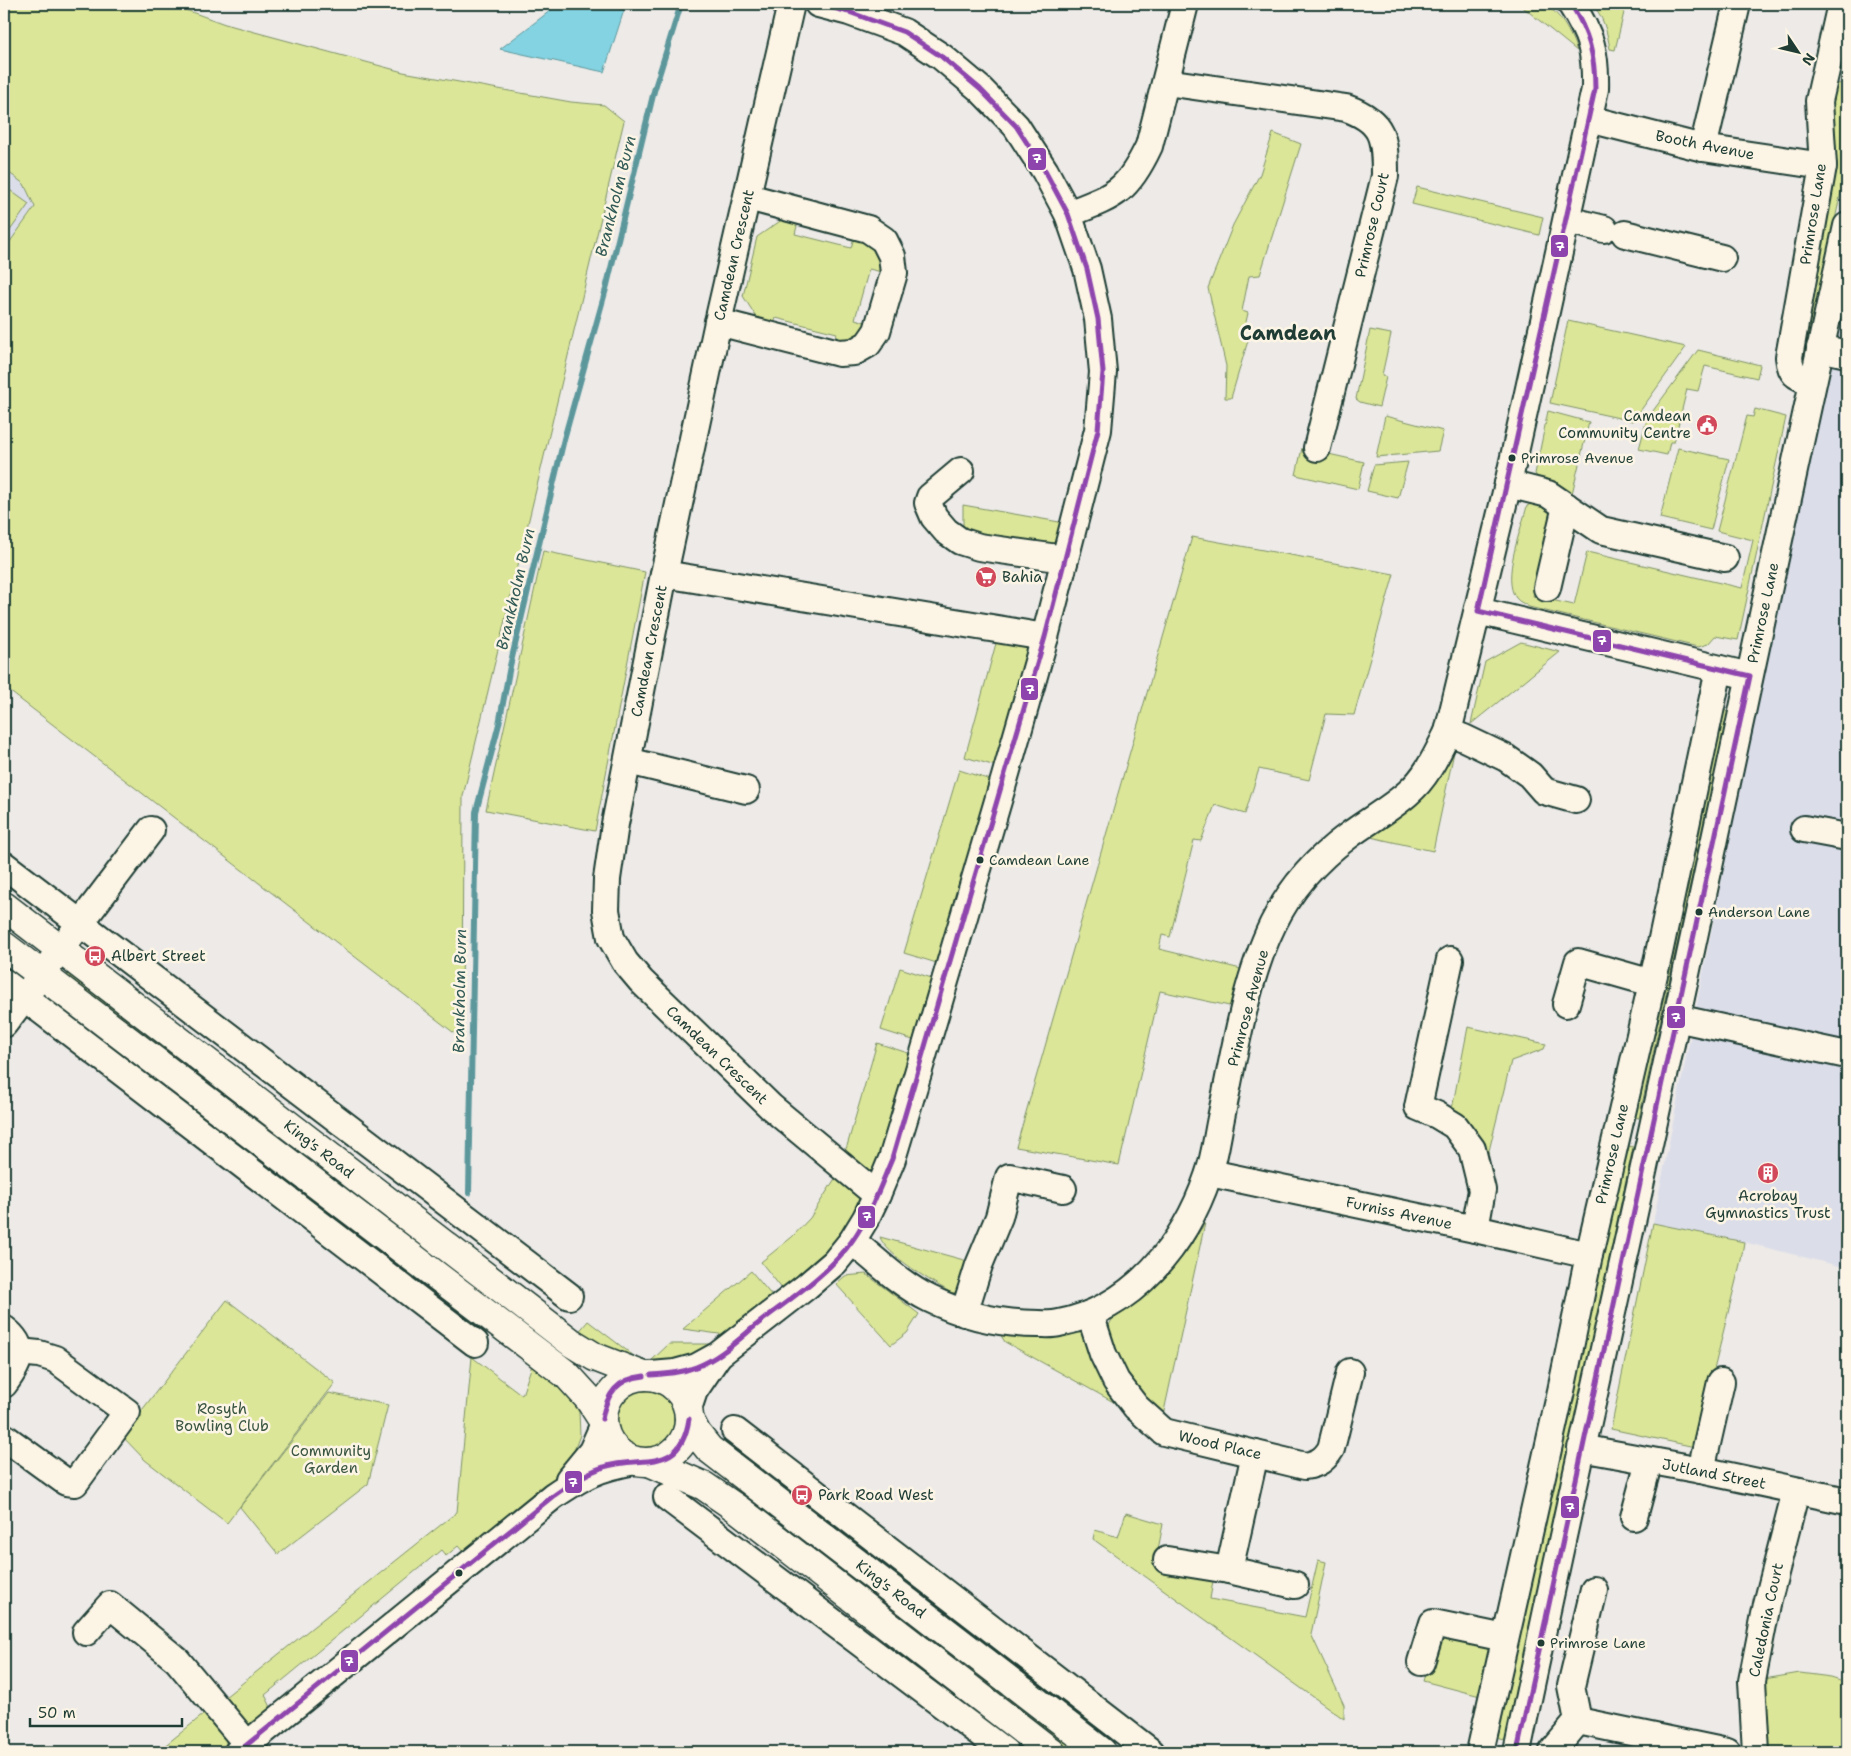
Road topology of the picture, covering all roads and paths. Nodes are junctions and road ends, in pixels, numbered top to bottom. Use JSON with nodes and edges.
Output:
{"nodes":[{"id":1,"x":791,"y":4,"type":"edge"},
{"id":2,"x":818,"y":4,"type":"edge"},
{"id":3,"x":1185,"y":4,"type":"edge"},
{"id":4,"x":1571,"y":4,"type":"edge"},
{"id":5,"x":1737,"y":4,"type":"edge"},
{"id":6,"x":1840,"y":4,"type":"edge"},
{"id":7,"x":1166,"y":82,"type":"junction"},
{"id":8,"x":1589,"y":119,"type":"junction"},
{"id":9,"x":1703,"y":148,"type":"junction"},
{"id":10,"x":1822,"y":166,"type":"junction"},
{"id":11,"x":748,"y":197,"type":"junction"},
{"id":12,"x":1068,"y":214,"type":"junction"},
{"id":13,"x":1567,"y":220,"type":"junction"},
{"id":14,"x":1847,"y":226,"type":"edge"},
{"id":15,"x":1722,"y":258,"type":"dead end"},
{"id":16,"x":718,"y":322,"type":"junction"},
{"id":17,"x":1820,"y":348,"type":"junction"},
{"id":18,"x":1847,"y":354,"type":"edge"},
{"id":19,"x":1812,"y":382,"type":"junction"},
{"id":20,"x":1317,"y":448,"type":"dead end"},
{"id":21,"x":961,"y":471,"type":"dead end"},
{"id":22,"x":1508,"y":484,"type":"junction"},
{"id":23,"x":1566,"y":506,"type":"junction"},
{"id":24,"x":1725,"y":558,"type":"dead end"},
{"id":25,"x":1065,"y":559,"type":"junction"},
{"id":26,"x":664,"y":574,"type":"junction"},
{"id":27,"x":1547,"y":588,"type":"dead end"},
{"id":28,"x":1478,"y":611,"type":"junction"},
{"id":29,"x":1045,"y":637,"type":"junction"},
{"id":30,"x":1719,"y":669,"type":"junction"},
{"id":31,"x":1750,"y":676,"type":"junction"},
{"id":32,"x":1448,"y":732,"type":"junction"},
{"id":33,"x":628,"y":761,"type":"junction"},
{"id":34,"x":746,"y":790,"type":"dead end"},
{"id":35,"x":1576,"y":800,"type":"dead end"},
{"id":36,"x":1804,"y":829,"type":"dead end"},
{"id":37,"x":151,"y":830,"type":"dead end"},
{"id":38,"x":1847,"y":837,"type":"edge"},
{"id":39,"x":4,"y":865,"type":"edge"},
{"id":40,"x":4,"y":906,"type":"edge"},
{"id":41,"x":80,"y":923,"type":"junction"},
{"id":42,"x":4,"y":946,"type":"edge"},
{"id":43,"x":60,"y":950,"type":"junction"},
{"id":44,"x":1450,"y":960,"type":"dead end"},
{"id":45,"x":41,"y":975,"type":"junction"},
{"id":46,"x":1652,"y":983,"type":"junction"},
{"id":47,"x":14,"y":990,"type":"edge"},
{"id":48,"x":1566,"y":1004,"type":"dead end"},
{"id":49,"x":1676,"y":1018,"type":"junction"},
{"id":50,"x":4,"y":1024,"type":"edge"},
{"id":51,"x":1847,"y":1055,"type":"edge"},
{"id":52,"x":1618,"y":1130,"type":"junction"},
{"id":53,"x":1650,"y":1137,"type":"junction"},
{"id":54,"x":1210,"y":1173,"type":"junction"},
{"id":55,"x":1063,"y":1189,"type":"dead end"},
{"id":56,"x":877,"y":1195,"type":"junction"},
{"id":57,"x":1475,"y":1229,"type":"junction"},
{"id":58,"x":852,"y":1241,"type":"junction"},
{"id":59,"x":1589,"y":1255,"type":"junction"},
{"id":60,"x":524,"y":1262,"type":"junction"},
{"id":61,"x":503,"y":1291,"type":"junction"},
{"id":62,"x":569,"y":1296,"type":"dead end"},
{"id":63,"x":471,"y":1303,"type":"junction"},
{"id":64,"x":964,"y":1313,"type":"junction"},
{"id":65,"x":1090,"y":1314,"type":"junction"},
{"id":66,"x":452,"y":1326,"type":"junction"},
{"id":67,"x":4,"y":1329,"type":"edge"},
{"id":68,"x":474,"y":1342,"type":"dead end"},
{"id":69,"x":20,"y":1352,"type":"junction"},
{"id":70,"x":717,"y":1356,"type":"junction"},
{"id":71,"x":1350,"y":1372,"type":"dead end"},
{"id":72,"x":648,"y":1376,"type":"junction"},
{"id":73,"x":1721,"y":1382,"type":"dead end"},
{"id":74,"x":4,"y":1384,"type":"edge"},
{"id":75,"x":688,"y":1414,"type":"junction"},
{"id":76,"x":603,"y":1422,"type":"junction"},
{"id":77,"x":735,"y":1430,"type":"dead end"},
{"id":78,"x":4,"y":1437,"type":"edge"},
{"id":79,"x":1581,"y":1448,"type":"junction"},
{"id":80,"x":1255,"y":1454,"type":"junction"},
{"id":81,"x":1649,"y":1461,"type":"junction"},
{"id":82,"x":642,"y":1462,"type":"junction"},
{"id":83,"x":1701,"y":1470,"type":"junction"},
{"id":84,"x":801,"y":1482,"type":"junction"},
{"id":85,"x":1796,"y":1490,"type":"junction"},
{"id":86,"x":553,"y":1496,"type":"junction"},
{"id":87,"x":666,"y":1497,"type":"dead end"},
{"id":88,"x":1847,"y":1501,"type":"edge"},
{"id":89,"x":783,"y":1506,"type":"junction"},
{"id":90,"x":739,"y":1510,"type":"junction"},
{"id":91,"x":1634,"y":1517,"type":"dead end"},
{"id":92,"x":719,"y":1536,"type":"junction"},
{"id":93,"x":1167,"y":1560,"type":"dead end"},
{"id":94,"x":1229,"y":1570,"type":"junction"},
{"id":95,"x":1295,"y":1585,"type":"dead end"},
{"id":96,"x":1594,"y":1590,"type":"dead end"},
{"id":97,"x":86,"y":1632,"type":"dead end"},
{"id":98,"x":1505,"y":1638,"type":"junction"},
{"id":99,"x":1421,"y":1662,"type":"dead end"},
{"id":100,"x":1578,"y":1721,"type":"junction"},
{"id":101,"x":242,"y":1748,"type":"edge"},
{"id":102,"x":1553,"y":1751,"type":"edge"},
{"id":103,"x":1005,"y":1752,"type":"edge"},
{"id":104,"x":1051,"y":1752,"type":"edge"},
{"id":105,"x":1102,"y":1752,"type":"edge"},
{"id":106,"x":1151,"y":1752,"type":"edge"},
{"id":107,"x":1480,"y":1752,"type":"edge"},
{"id":108,"x":1517,"y":1752,"type":"edge"},
{"id":109,"x":1727,"y":1752,"type":"edge"},
{"id":110,"x":1756,"y":1752,"type":"edge"}],
"edges":[{"from":1,"to":11,"type":"street","name":"Camdean Crescent"},
{"from":2,"to":12,"type":"street"},
{"from":3,"to":7,"type":"street"},
{"from":4,"to":8,"type":"street","name":"Primrose Avenue"},
{"from":5,"to":9,"type":"street"},
{"from":6,"to":10,"type":"street","name":"Primrose Lane"},
{"from":7,"to":12,"type":"street"},
{"from":7,"to":20,"type":"street","name":"Primrose Court"},
{"from":8,"to":9,"type":"street","name":"Booth Avenue"},
{"from":8,"to":13,"type":"street","name":"Primrose Avenue"},
{"from":9,"to":10,"type":"street","name":"Booth Avenue"},
{"from":10,"to":19,"type":"street","name":"Primrose Lane"},
{"from":11,"to":16,"type":"street","name":"Camdean Crescent"},
{"from":11,"to":16,"type":"street"},
{"from":12,"to":25,"type":"street"},
{"from":13,"to":15,"type":"street"},
{"from":13,"to":22,"type":"street","name":"Primrose Avenue"},
{"from":14,"to":17,"type":"street","name":"Primrose Lane"},
{"from":16,"to":26,"type":"street","name":"Camdean Crescent"},
{"from":17,"to":18,"type":"street"},
{"from":17,"to":19,"type":"street","name":"Primrose Lane"},
{"from":19,"to":31,"type":"street","name":"Primrose Lane"},
{"from":21,"to":25,"type":"street"},
{"from":22,"to":23,"type":"street"},
{"from":22,"to":28,"type":"street","name":"Primrose Avenue"},
{"from":23,"to":24,"type":"street"},
{"from":23,"to":27,"type":"street"},
{"from":25,"to":29,"type":"street"},
{"from":26,"to":29,"type":"street"},
{"from":26,"to":33,"type":"street","name":"Camdean Crescent"},
{"from":28,"to":30,"type":"street"},
{"from":28,"to":32,"type":"street","name":"Primrose Avenue"},
{"from":29,"to":56,"type":"street"},
{"from":30,"to":31,"type":"street"},
{"from":30,"to":46,"type":"street","name":"Primrose Lane"},
{"from":31,"to":49,"type":"street","name":"Primrose Lane"},
{"from":32,"to":35,"type":"street"},
{"from":32,"to":54,"type":"street","name":"Primrose Avenue"},
{"from":33,"to":34,"type":"street"},
{"from":33,"to":56,"type":"street","name":"Camdean Crescent"},
{"from":36,"to":38,"type":"street"},
{"from":37,"to":41,"type":"street"},
{"from":39,"to":41,"type":"street"},
{"from":40,"to":43,"type":"main road","name":"King's Road"},
{"from":41,"to":43,"type":"street"},
{"from":41,"to":60,"type":"street"},
{"from":42,"to":45,"type":"main road","name":"King's Road"},
{"from":43,"to":45,"type":"street"},
{"from":43,"to":61,"type":"main road","name":"King's Road"},
{"from":44,"to":57,"type":"street"},
{"from":45,"to":47,"type":"street"},
{"from":45,"to":63,"type":"main road","name":"King's Road"},
{"from":46,"to":48,"type":"street"},
{"from":46,"to":52,"type":"street","name":"Primrose Lane"},
{"from":47,"to":50,"type":"street"},
{"from":47,"to":66,"type":"street"},
{"from":49,"to":51,"type":"street"},
{"from":49,"to":53,"type":"street","name":"Primrose Lane"},
{"from":52,"to":53,"type":"street"},
{"from":52,"to":59,"type":"street","name":"Primrose Lane"},
{"from":53,"to":79,"type":"street","name":"Primrose Lane"},
{"from":54,"to":57,"type":"street","name":"Furniss Avenue"},
{"from":54,"to":65,"type":"street","name":"Primrose Avenue"},
{"from":55,"to":64,"type":"street"},
{"from":56,"to":58,"type":"street"},
{"from":57,"to":59,"type":"street","name":"Furniss Avenue"},
{"from":58,"to":64,"type":"street","name":"Primrose Avenue"},
{"from":58,"to":70,"type":"street"},
{"from":59,"to":98,"type":"street","name":"Primrose Lane"},
{"from":60,"to":61,"type":"street"},
{"from":60,"to":62,"type":"street"},
{"from":61,"to":72,"type":"main road","name":"King's Road"},
{"from":63,"to":66,"type":"street"},
{"from":63,"to":76,"type":"main road","name":"King's Road"},
{"from":64,"to":65,"type":"street","name":"Primrose Avenue"},
{"from":65,"to":80,"type":"street","name":"Wood Place"},
{"from":66,"to":68,"type":"street"},
{"from":67,"to":69,"type":"street"},
{"from":69,"to":74,"type":"street"},
{"from":69,"to":78,"type":"street"},
{"from":70,"to":72,"type":"street"},
{"from":70,"to":75,"type":"street"},
{"from":71,"to":80,"type":"street","name":"Wood Place"},
{"from":72,"to":75,"type":"main road","name":"King's Road"},
{"from":72,"to":76,"type":"main road"},
{"from":73,"to":83,"type":"street"},
{"from":75,"to":82,"type":"main road"},
{"from":75,"to":89,"type":"main road","name":"King's Road"},
{"from":76,"to":82,"type":"main road","name":"King's Road"},
{"from":76,"to":86,"type":"street"},
{"from":77,"to":84,"type":"street"},
{"from":79,"to":81,"type":"street","name":"Jutland Street"},
{"from":79,"to":108,"type":"street","name":"Primrose Lane"},
{"from":80,"to":94,"type":"street"},
{"from":81,"to":83,"type":"street","name":"Jutland Street"},
{"from":81,"to":91,"type":"street"},
{"from":82,"to":86,"type":"street"},
{"from":82,"to":90,"type":"main road","name":"King's Road"},
{"from":83,"to":85,"type":"street","name":"Jutland Street"},
{"from":84,"to":89,"type":"street"},
{"from":84,"to":106,"type":"street"},
{"from":85,"to":88,"type":"street","name":"Jutland Street"},
{"from":85,"to":110,"type":"street","name":"Caledonia Court"},
{"from":86,"to":101,"type":"street"},
{"from":87,"to":92,"type":"street"},
{"from":89,"to":105,"type":"main road","name":"King's Road"},
{"from":90,"to":92,"type":"street"},
{"from":90,"to":104,"type":"main road","name":"King's Road"},
{"from":92,"to":103,"type":"street"},
{"from":93,"to":94,"type":"street"},
{"from":94,"to":95,"type":"street"},
{"from":96,"to":100,"type":"street"},
{"from":97,"to":101,"type":"street"},
{"from":98,"to":99,"type":"street"},
{"from":98,"to":107,"type":"street","name":"Primrose Lane"},
{"from":100,"to":102,"type":"street"},
{"from":100,"to":109,"type":"street"}]}
